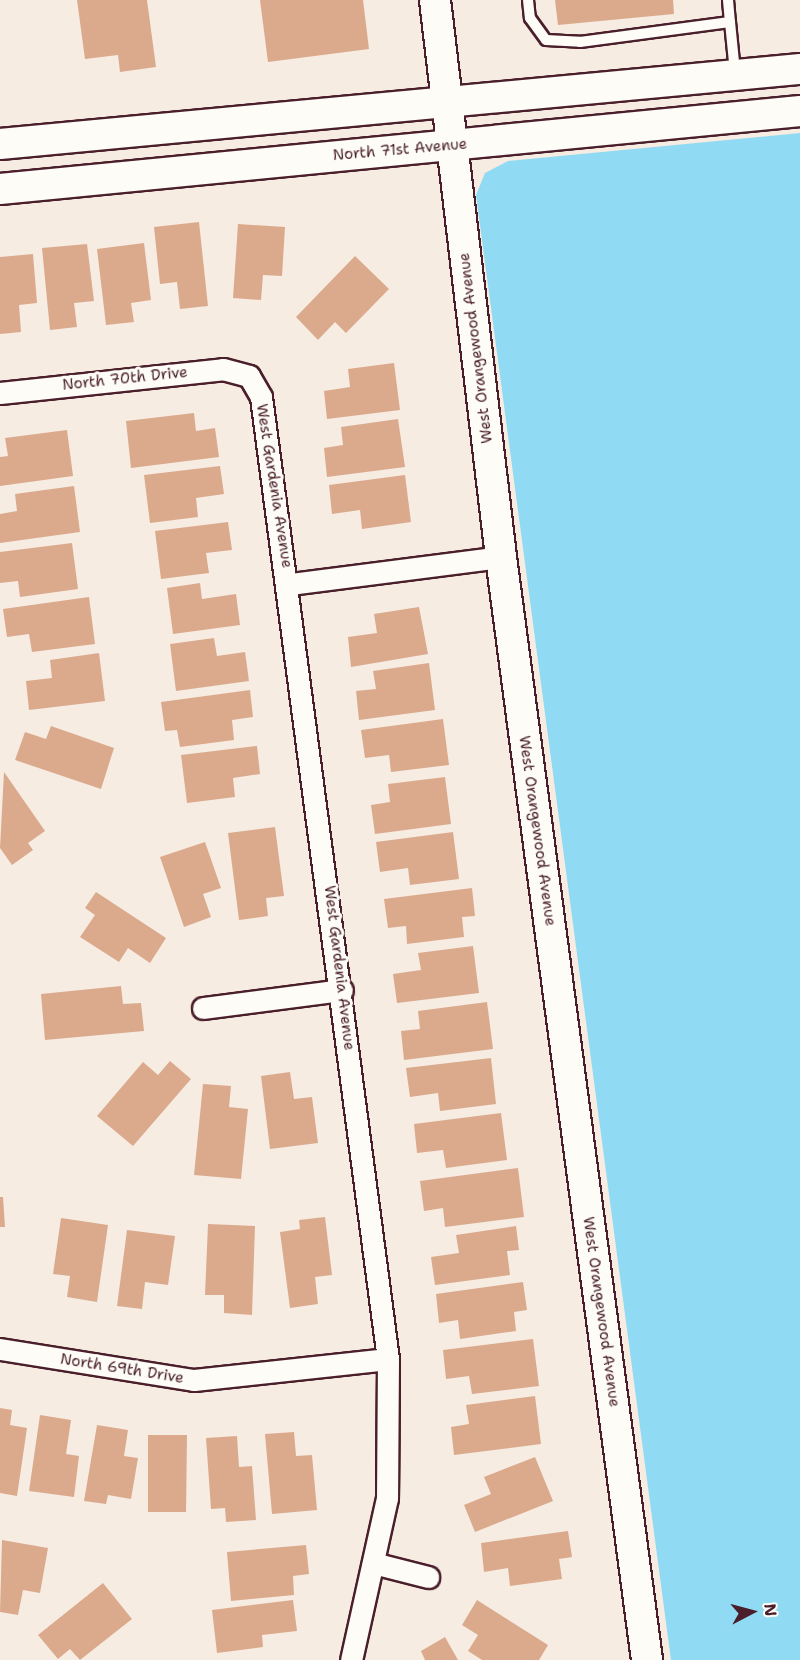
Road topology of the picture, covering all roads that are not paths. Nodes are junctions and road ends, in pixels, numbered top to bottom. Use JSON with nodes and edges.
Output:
{"nodes":[{"id":1,"x":435,"y":0,"type":"edge"},
{"id":2,"x":528,"y":0,"type":"edge"},
{"id":3,"x":728,"y":0,"type":"edge"},
{"id":4,"x":730,"y":22,"type":"junction"},
{"id":5,"x":800,"y":69,"type":"edge"},
{"id":6,"x":736,"y":75,"type":"junction"},
{"id":7,"x":447,"y":104,"type":"junction"},
{"id":8,"x":800,"y":111,"type":"edge"},
{"id":9,"x":0,"y":144,"type":"edge"},
{"id":10,"x":451,"y":145,"type":"junction"},
{"id":11,"x":0,"y":189,"type":"edge"},
{"id":12,"x":249,"y":376,"type":"joint"},
{"id":13,"x":0,"y":393,"type":"edge"},
{"id":14,"x":501,"y":557,"type":"junction"},
{"id":15,"x":290,"y":584,"type":"junction"},
{"id":16,"x":342,"y":990,"type":"junction"},
{"id":17,"x":202,"y":1008,"type":"dead end"},
{"id":18,"x":0,"y":1349,"type":"edge"},
{"id":19,"x":388,"y":1359,"type":"junction"},
{"id":20,"x":373,"y":1563,"type":"junction"},
{"id":21,"x":428,"y":1577,"type":"dead end"},
{"id":22,"x":351,"y":1660,"type":"edge"},
{"id":23,"x":648,"y":1660,"type":"edge"}],
"edges":[{"from":1,"to":7,"type":"street","name":"West Orangewood Avenue"},
{"from":2,"to":4,"type":"lane"},
{"from":3,"to":4,"type":"lane"},
{"from":4,"to":6,"type":"lane"},
{"from":5,"to":6,"type":"street"},
{"from":6,"to":7,"type":"street"},
{"from":7,"to":9,"type":"street"},
{"from":7,"to":10,"type":"street","name":"West Orangewood Avenue"},
{"from":8,"to":10,"type":"street","name":"North 71st Avenue"},
{"from":10,"to":11,"type":"street","name":"North 71st Avenue"},
{"from":10,"to":14,"type":"street","name":"West Orangewood Avenue"},
{"from":12,"to":13,"type":"street","name":"North 70th Drive"},
{"from":12,"to":15,"type":"street","name":"West Gardenia Avenue"},
{"from":14,"to":15,"type":"street"},
{"from":14,"to":23,"type":"street","name":"West Orangewood Avenue"},
{"from":15,"to":16,"type":"street","name":"West Gardenia Avenue"},
{"from":16,"to":17,"type":"street"},
{"from":16,"to":19,"type":"street","name":"West Gardenia Avenue"},
{"from":18,"to":19,"type":"street","name":"North 69th Drive"},
{"from":19,"to":20,"type":"street","name":"West Gardenia Avenue"},
{"from":20,"to":21,"type":"street"},
{"from":20,"to":22,"type":"street","name":"West Gardenia Avenue"}]}
